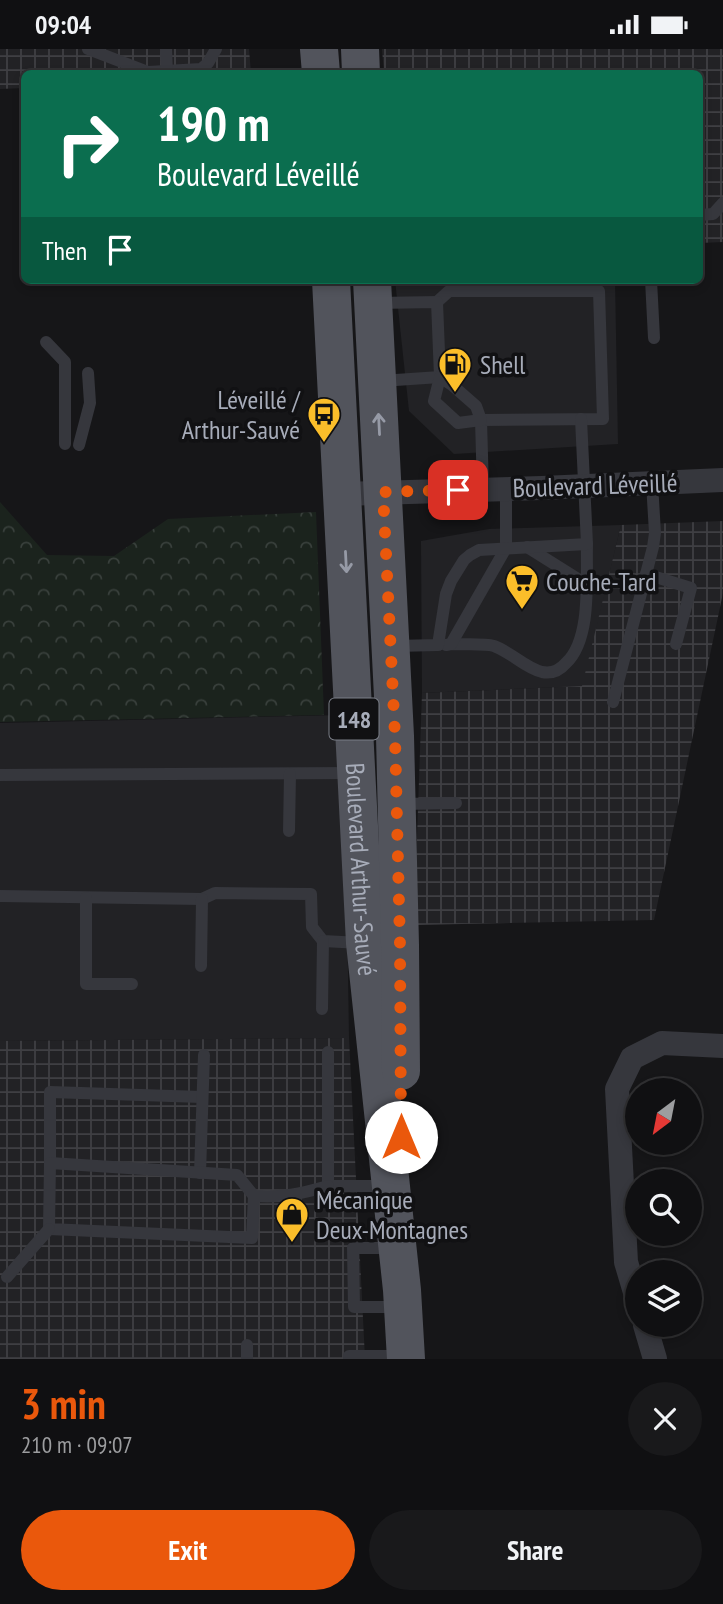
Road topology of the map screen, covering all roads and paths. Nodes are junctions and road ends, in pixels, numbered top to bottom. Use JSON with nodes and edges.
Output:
{"nodes":[{"id":1,"x":88,"y":49,"type":"edge"},
{"id":2,"x":166,"y":49,"type":"edge"},
{"id":3,"x":216,"y":49,"type":"edge"},
{"id":4,"x":319,"y":49,"type":"edge"},
{"id":5,"x":360,"y":49,"type":"edge"},
{"id":6,"x":143,"y":70,"type":"edge"},
{"id":7,"x":167,"y":70,"type":"edge"},
{"id":8,"x":190,"y":70,"type":"edge"},
{"id":9,"x":321,"y":70,"type":"edge"},
{"id":10,"x":361,"y":70,"type":"edge"},
{"id":11,"x":723,"y":203,"type":"edge"},
{"id":12,"x":703,"y":215,"type":"edge"},
{"id":13,"x":651,"y":284,"type":"edge"},
{"id":14,"x":352,"y":296,"type":"edge"},
{"id":15,"x":436,"y":302,"type":"junction"},
{"id":16,"x":654,"y":338,"type":"dead end"},
{"id":17,"x":46,"y":342,"type":"dead end"},
{"id":18,"x":88,"y":373,"type":"dead end"},
{"id":19,"x":440,"y":377,"type":"junction"},
{"id":20,"x":377,"y":381,"type":"junction"},
{"id":21,"x":581,"y":419,"type":"junction"},
{"id":22,"x":481,"y":421,"type":"junction"},
{"id":23,"x":65,"y":445,"type":"dead end"},
{"id":24,"x":79,"y":445,"type":"dead end"},
{"id":25,"x":723,"y":480,"type":"edge"},
{"id":26,"x":652,"y":483,"type":"junction"},
{"id":27,"x":584,"y":486,"type":"junction"},
{"id":28,"x":495,"y":489,"type":"junction"},
{"id":29,"x":383,"y":492,"type":"junction"},
{"id":30,"x":342,"y":494,"type":"junction"},
{"id":31,"x":587,"y":544,"type":"junction"},
{"id":32,"x":527,"y":547,"type":"junction"},
{"id":33,"x":506,"y":548,"type":"junction"},
{"id":34,"x":646,"y":574,"type":"junction"},
{"id":35,"x":586,"y":583,"type":"junction"},
{"id":36,"x":676,"y":644,"type":"dead end"},
{"id":37,"x":444,"y":645,"type":"junction"},
{"id":38,"x":390,"y":646,"type":"junction"},
{"id":39,"x":613,"y":702,"type":"dead end"},
{"id":40,"x":290,"y":774,"type":"junction"},
{"id":41,"x":0,"y":775,"type":"edge"},
{"id":42,"x":377,"y":789,"type":"junction"},
{"id":43,"x":456,"y":803,"type":"dead end"},
{"id":44,"x":289,"y":831,"type":"dead end"},
{"id":45,"x":0,"y":897,"type":"edge"},
{"id":46,"x":86,"y":898,"type":"junction"},
{"id":47,"x":202,"y":899,"type":"junction"},
{"id":48,"x":323,"y":941,"type":"junction"},
{"id":49,"x":383,"y":944,"type":"junction"},
{"id":50,"x":201,"y":966,"type":"dead end"},
{"id":51,"x":132,"y":984,"type":"dead end"},
{"id":52,"x":322,"y":1009,"type":"dead end"},
{"id":53,"x":723,"y":1046,"type":"edge"},
{"id":54,"x":328,"y":1052,"type":"dead end"},
{"id":55,"x":204,"y":1055,"type":"dead end"},
{"id":56,"x":202,"y":1097,"type":"junction"},
{"id":57,"x":50,"y":1163,"type":"junction"},
{"id":58,"x":200,"y":1173,"type":"junction"},
{"id":59,"x":328,"y":1186,"type":"junction"},
{"id":60,"x":396,"y":1186,"type":"junction"},
{"id":61,"x":254,"y":1196,"type":"junction"},
{"id":62,"x":48,"y":1229,"type":"junction"},
{"id":63,"x":400,"y":1248,"type":"junction"},
{"id":64,"x":625,"y":1262,"type":"edge"},
{"id":65,"x":7,"y":1277,"type":"dead end"},
{"id":66,"x":402,"y":1299,"type":"junction"},
{"id":67,"x":649,"y":1337,"type":"edge"},
{"id":68,"x":247,"y":1345,"type":"dead end"},
{"id":69,"x":406,"y":1357,"type":"edge"},
{"id":70,"x":247,"y":1359,"type":"edge"},
{"id":71,"x":349,"y":1359,"type":"edge"},
{"id":72,"x":656,"y":1359,"type":"edge"}],
"edges":[{"from":1,"to":6,"type":"lane"},
{"from":2,"to":7,"type":"lane"},
{"from":3,"to":8,"type":"lane"},
{"from":4,"to":9,"type":"main road"},
{"from":5,"to":10,"type":"main road"},
{"from":11,"to":12,"type":"lane"},
{"from":13,"to":16,"type":"lane"},
{"from":14,"to":15,"type":"lane"},
{"from":14,"to":20,"type":"main road","name":"Boulevard Arthur-Sauvé","number":"148"},
{"from":14,"to":30,"type":"main road","name":"Boulevard Arthur-Sauvé","number":"148"},
{"from":15,"to":19,"type":"lane"},
{"from":15,"to":21,"type":"lane"},
{"from":17,"to":23,"type":"lane"},
{"from":18,"to":24,"type":"lane"},
{"from":19,"to":20,"type":"lane"},
{"from":19,"to":22,"type":"lane"},
{"from":19,"to":22,"type":"lane"},
{"from":29,"to":20,"type":"main road","name":"Boulevard Arthur-Sauvé","number":"148","one_way":true},
{"from":21,"to":22,"type":"lane"},
{"from":21,"to":27,"type":"lane"},
{"from":22,"to":28,"type":"lane"},
{"from":25,"to":26,"type":"street","name":"Boulevard Léveillé"},
{"from":26,"to":27,"type":"street","name":"Boulevard Léveillé"},
{"from":26,"to":34,"type":"lane"},
{"from":27,"to":28,"type":"street","name":"Boulevard Léveillé"},
{"from":27,"to":31,"type":"lane"},
{"from":28,"to":29,"type":"street","name":"Boulevard Léveillé"},
{"from":28,"to":33,"type":"lane"},
{"from":29,"to":30,"type":"street","name":"Boulevard Léveillé"},
{"from":29,"to":38,"type":"main road","name":"Boulevard Arthur-Sauvé","number":"148"},
{"from":30,"to":42,"type":"main road","name":"Boulevard Arthur-Sauvé","number":"148","one_way":true},
{"from":31,"to":32,"type":"lane"},
{"from":31,"to":35,"type":"lane"},
{"from":32,"to":33,"type":"lane"},
{"from":32,"to":35,"type":"lane"},
{"from":33,"to":37,"type":"lane"},
{"from":33,"to":37,"type":"lane"},
{"from":34,"to":36,"type":"lane"},
{"from":34,"to":39,"type":"lane"},
{"from":35,"to":37,"type":"lane"},
{"from":37,"to":38,"type":"lane"},
{"from":38,"to":42,"type":"main road","name":"Boulevard Arthur-Sauvé","number":"148"},
{"from":40,"to":41,"type":"lane"},
{"from":40,"to":42,"type":"lane"},
{"from":40,"to":44,"type":"lane"},
{"from":42,"to":43,"type":"lane"},
{"from":42,"to":49,"type":"main road","name":"Boulevard Arthur-Sauvé","number":"148"},
{"from":45,"to":46,"type":"lane"},
{"from":46,"to":47,"type":"lane"},
{"from":46,"to":51,"type":"lane"},
{"from":47,"to":48,"type":"lane"},
{"from":47,"to":50,"type":"lane"},
{"from":48,"to":49,"type":"lane"},
{"from":48,"to":52,"type":"lane"},
{"from":49,"to":60,"type":"main road","name":"Boulevard Arthur-Sauvé","number":"148"},
{"from":53,"to":64,"type":"street"},
{"from":54,"to":59,"type":"lane"},
{"from":55,"to":56,"type":"lane"},
{"from":56,"to":57,"type":"lane"},
{"from":56,"to":58,"type":"lane"},
{"from":57,"to":58,"type":"lane"},
{"from":57,"to":62,"type":"lane"},
{"from":58,"to":61,"type":"lane"},
{"from":59,"to":60,"type":"lane"},
{"from":59,"to":61,"type":"lane"},
{"from":60,"to":63,"type":"main road","name":"Boulevard Arthur-Sauvé","number":"148"},
{"from":61,"to":62,"type":"lane"},
{"from":62,"to":65,"type":"lane"},
{"from":63,"to":66,"type":"main road","name":"Boulevard Arthur-Sauvé","number":"148"},
{"from":63,"to":66,"type":"lane"},
{"from":66,"to":69,"type":"main road","name":"Boulevard Arthur-Sauvé","number":"148"},
{"from":67,"to":72,"type":"street"},
{"from":68,"to":70,"type":"lane"},
{"from":69,"to":71,"type":"lane"}]}
